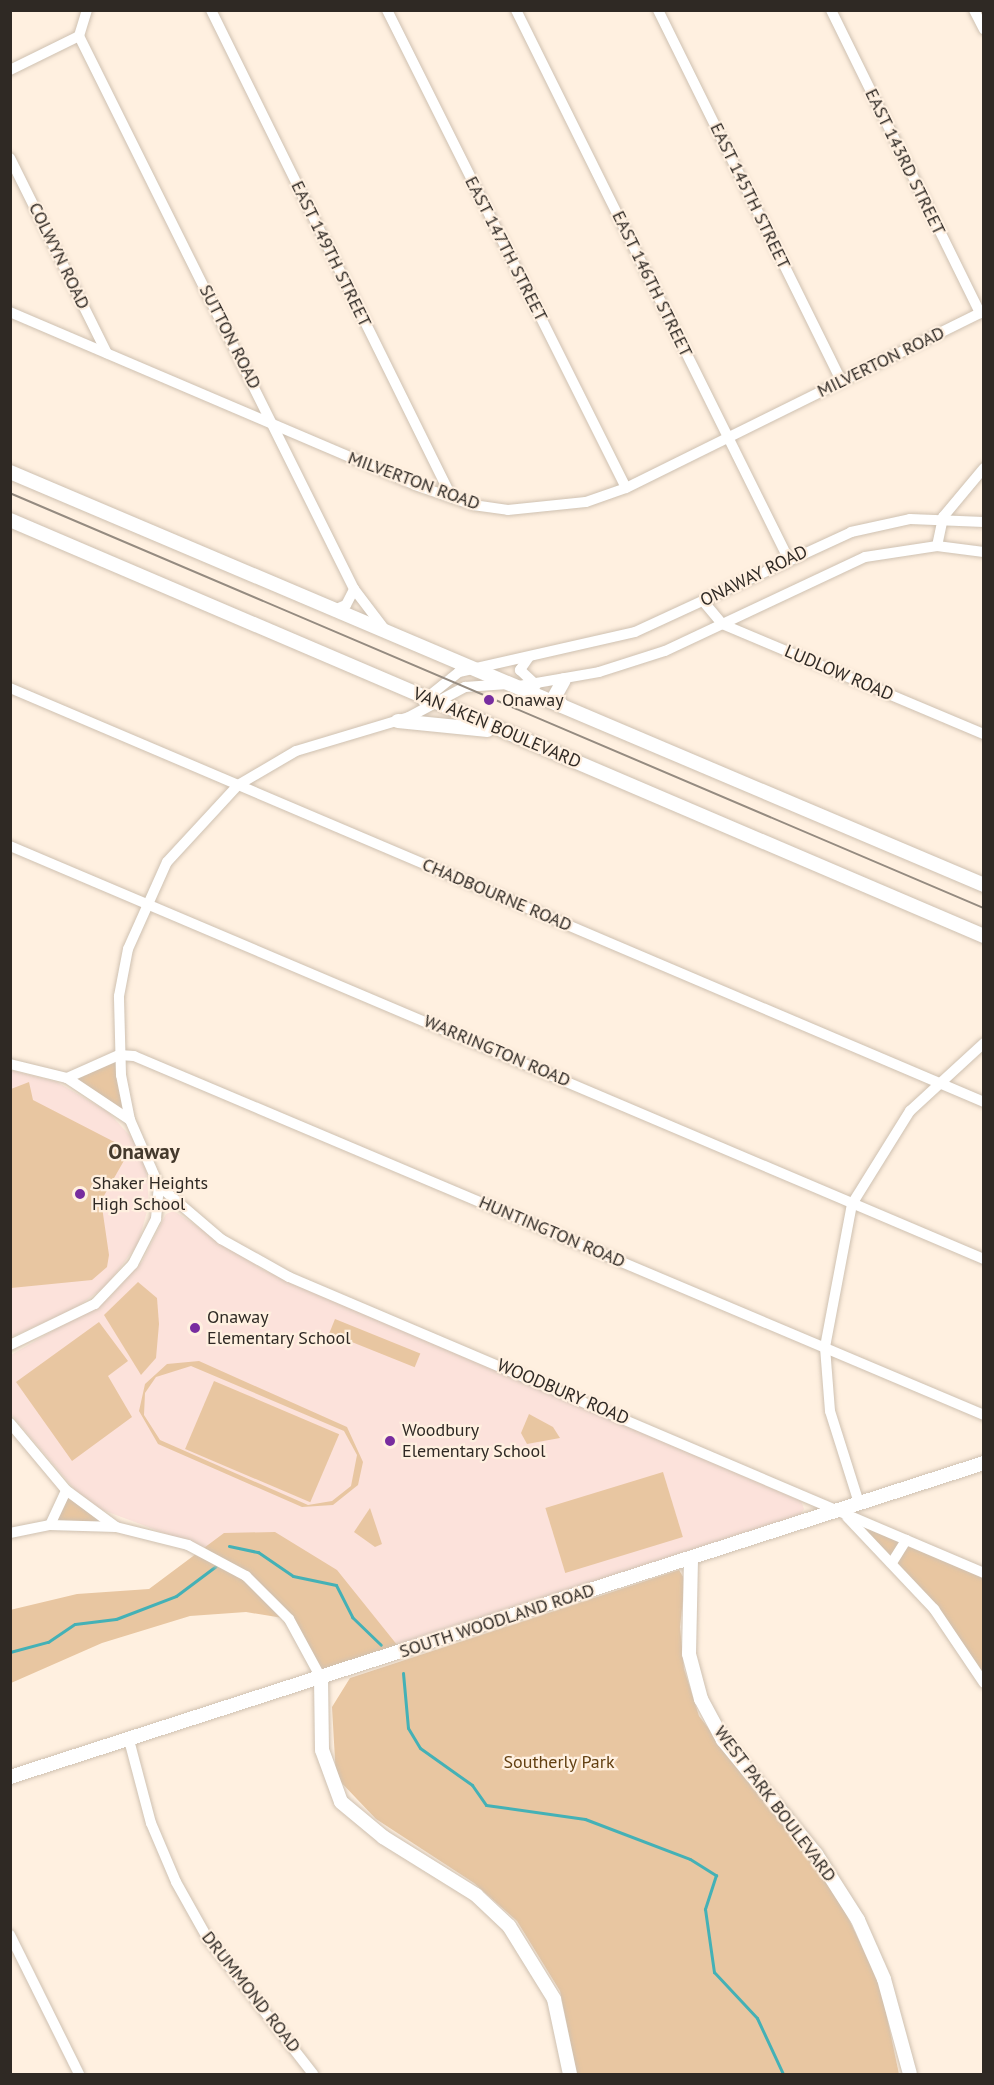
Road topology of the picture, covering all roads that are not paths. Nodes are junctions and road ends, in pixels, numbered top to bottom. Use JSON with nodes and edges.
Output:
{"nodes":[{"id":1,"x":87,"y":10,"type":"edge"},
{"id":2,"x":211,"y":10,"type":"edge"},
{"id":3,"x":387,"y":10,"type":"edge"},
{"id":4,"x":516,"y":10,"type":"edge"},
{"id":5,"x":658,"y":10,"type":"edge"},
{"id":6,"x":831,"y":10,"type":"edge"},
{"id":7,"x":974,"y":10,"type":"edge"},
{"id":8,"x":984,"y":30,"type":"edge"},
{"id":9,"x":79,"y":36,"type":"junction"},
{"id":10,"x":10,"y":70,"type":"edge"},
{"id":11,"x":10,"y":158,"type":"edge"},
{"id":12,"x":10,"y":312,"type":"edge"},
{"id":13,"x":982,"y":312,"type":"edge"},
{"id":14,"x":107,"y":353,"type":"junction"},
{"id":15,"x":842,"y":381,"type":"junction"},
{"id":16,"x":272,"y":421,"type":"junction"},
{"id":17,"x":728,"y":438,"type":"junction"},
{"id":18,"x":984,"y":468,"type":"edge"},
{"id":19,"x":10,"y":472,"type":"edge"},
{"id":20,"x":626,"y":488,"type":"junction"},
{"id":21,"x":452,"y":498,"type":"junction"},
{"id":22,"x":943,"y":517,"type":"junction"},
{"id":23,"x":10,"y":520,"type":"edge"},
{"id":24,"x":984,"y":522,"type":"edge"},
{"id":25,"x":937,"y":546,"type":"junction"},
{"id":26,"x":984,"y":552,"type":"edge"},
{"id":27,"x":788,"y":558,"type":"junction"},
{"id":28,"x":354,"y":589,"type":"junction"},
{"id":29,"x":703,"y":601,"type":"junction"},
{"id":30,"x":334,"y":610,"type":"junction"},
{"id":31,"x":722,"y":624,"type":"junction"},
{"id":32,"x":388,"y":633,"type":"junction"},
{"id":33,"x":529,"y":657,"type":"junction"},
{"id":34,"x":471,"y":667,"type":"junction"},
{"id":35,"x":564,"y":680,"type":"junction"},
{"id":36,"x":538,"y":685,"type":"junction"},
{"id":37,"x":515,"y":686,"type":"junction"},
{"id":38,"x":10,"y":688,"type":"edge"},
{"id":39,"x":430,"y":700,"type":"junction"},
{"id":40,"x":562,"y":706,"type":"junction"},
{"id":41,"x":403,"y":719,"type":"junction"},
{"id":42,"x":502,"y":731,"type":"junction"},
{"id":43,"x":984,"y":734,"type":"edge"},
{"id":44,"x":238,"y":785,"type":"junction"},
{"id":45,"x":10,"y":846,"type":"edge"},
{"id":46,"x":984,"y":885,"type":"edge"},
{"id":47,"x":148,"y":901,"type":"junction"},
{"id":48,"x":984,"y":936,"type":"edge"},
{"id":49,"x":984,"y":1043,"type":"edge"},
{"id":50,"x":119,"y":1055,"type":"junction"},
{"id":51,"x":10,"y":1064,"type":"edge"},
{"id":52,"x":67,"y":1078,"type":"junction"},
{"id":53,"x":938,"y":1083,"type":"junction"},
{"id":54,"x":984,"y":1102,"type":"edge"},
{"id":55,"x":130,"y":1120,"type":"junction"},
{"id":56,"x":159,"y":1186,"type":"junction"},
{"id":57,"x":852,"y":1204,"type":"junction"},
{"id":58,"x":984,"y":1259,"type":"edge"},
{"id":59,"x":10,"y":1345,"type":"edge"},
{"id":60,"x":825,"y":1347,"type":"junction"},
{"id":61,"x":984,"y":1415,"type":"edge"},
{"id":62,"x":10,"y":1423,"type":"edge"},
{"id":63,"x":984,"y":1463,"type":"edge"},
{"id":64,"x":66,"y":1490,"type":"junction"},
{"id":65,"x":859,"y":1503,"type":"junction"},
{"id":66,"x":840,"y":1510,"type":"junction"},
{"id":67,"x":50,"y":1525,"type":"junction"},
{"id":68,"x":116,"y":1527,"type":"junction"},
{"id":69,"x":10,"y":1533,"type":"edge"},
{"id":70,"x":906,"y":1540,"type":"junction"},
{"id":71,"x":692,"y":1559,"type":"junction"},
{"id":72,"x":893,"y":1561,"type":"junction"},
{"id":73,"x":984,"y":1573,"type":"edge"},
{"id":74,"x":321,"y":1678,"type":"junction"},
{"id":75,"x":984,"y":1683,"type":"edge"},
{"id":76,"x":129,"y":1740,"type":"junction"},
{"id":77,"x":10,"y":1778,"type":"edge"},
{"id":78,"x":10,"y":1935,"type":"edge"},
{"id":79,"x":79,"y":2074,"type":"edge"},
{"id":80,"x":313,"y":2074,"type":"edge"},
{"id":81,"x":570,"y":2074,"type":"edge"},
{"id":82,"x":910,"y":2074,"type":"edge"}],
"edges":[{"from":1,"to":9,"type":"street"},
{"from":2,"to":21,"type":"street","name":"EAST 149TH STREET"},
{"from":3,"to":20,"type":"street","name":"EAST 147TH STREET"},
{"from":4,"to":17,"type":"street","name":"EAST 146TH STREET"},
{"from":5,"to":15,"type":"street","name":"EAST 145TH STREET"},
{"from":6,"to":13,"type":"street","name":"EAST 143RD STREET"},
{"from":7,"to":8,"type":"street"},
{"from":9,"to":10,"type":"street"},
{"from":9,"to":16,"type":"street","name":"SUTTON ROAD"},
{"from":11,"to":14,"type":"street","name":"COLWYN ROAD"},
{"from":12,"to":14,"type":"street","name":"MILVERTON ROAD"},
{"from":13,"to":15,"type":"street","name":"MILVERTON ROAD"},
{"from":14,"to":16,"type":"street","name":"MILVERTON ROAD"},
{"from":15,"to":17,"type":"street","name":"MILVERTON ROAD"},
{"from":16,"to":21,"type":"street","name":"MILVERTON ROAD"},
{"from":16,"to":28,"type":"street","name":"SUTTON ROAD"},
{"from":17,"to":20,"type":"street","name":"MILVERTON ROAD"},
{"from":17,"to":27,"type":"street","name":"EAST 146TH STREET"},
{"from":18,"to":22,"type":"street"},
{"from":19,"to":30,"type":"main road"},
{"from":20,"to":21,"type":"street","name":"MILVERTON ROAD"},
{"from":22,"to":24,"type":"street","name":"ONAWAY ROAD"},
{"from":22,"to":25,"type":"street"},
{"from":22,"to":27,"type":"street","name":"ONAWAY ROAD"},
{"from":23,"to":39,"type":"main road","name":"VAN AKEN BOULEVARD"},
{"from":25,"to":26,"type":"street","name":"ONAWAY ROAD"},
{"from":25,"to":31,"type":"street","name":"ONAWAY ROAD"},
{"from":27,"to":29,"type":"street","name":"ONAWAY ROAD"},
{"from":28,"to":30,"type":"street"},
{"from":28,"to":32,"type":"street","name":"SUTTON ROAD"},
{"from":29,"to":31,"type":"street","name":"LUDLOW ROAD"},
{"from":29,"to":33,"type":"street","name":"ONAWAY ROAD"},
{"from":30,"to":32,"type":"main road"},
{"from":31,"to":35,"type":"street","name":"ONAWAY ROAD"},
{"from":31,"to":43,"type":"street","name":"LUDLOW ROAD"},
{"from":32,"to":34,"type":"main road"},
{"from":33,"to":34,"type":"street","name":"ONAWAY ROAD"},
{"from":33,"to":36,"type":"street"},
{"from":34,"to":37,"type":"main road"},
{"from":34,"to":39,"type":"street","name":"ONAWAY ROAD"},
{"from":35,"to":36,"type":"street","name":"ONAWAY ROAD"},
{"from":35,"to":40,"type":"main road"},
{"from":36,"to":37,"type":"street","name":"ONAWAY ROAD"},
{"from":37,"to":39,"type":"street","name":"ONAWAY ROAD"},
{"from":37,"to":40,"type":"main road"},
{"from":38,"to":44,"type":"street","name":"CHADBOURNE ROAD"},
{"from":39,"to":41,"type":"street","name":"ONAWAY ROAD"},
{"from":39,"to":42,"type":"main road","name":"VAN AKEN BOULEVARD"},
{"from":40,"to":46,"type":"main road"},
{"from":41,"to":42,"type":"main road"},
{"from":41,"to":44,"type":"street"},
{"from":42,"to":48,"type":"main road","name":"VAN AKEN BOULEVARD"},
{"from":44,"to":47,"type":"street"},
{"from":44,"to":53,"type":"street","name":"CHADBOURNE ROAD"},
{"from":45,"to":47,"type":"street","name":"WARRINGTON ROAD"},
{"from":47,"to":50,"type":"street"},
{"from":47,"to":57,"type":"street","name":"WARRINGTON ROAD"},
{"from":49,"to":53,"type":"street"},
{"from":50,"to":52,"type":"street"},
{"from":50,"to":55,"type":"street"},
{"from":50,"to":60,"type":"street","name":"HUNTINGTON ROAD"},
{"from":51,"to":52,"type":"street"},
{"from":52,"to":55,"type":"street"},
{"from":53,"to":54,"type":"street","name":"CHADBOURNE ROAD"},
{"from":53,"to":57,"type":"street"},
{"from":55,"to":56,"type":"street"},
{"from":56,"to":59,"type":"street"},
{"from":56,"to":66,"type":"street","name":"WOODBURY ROAD"},
{"from":57,"to":58,"type":"street","name":"WARRINGTON ROAD"},
{"from":57,"to":60,"type":"street"},
{"from":60,"to":61,"type":"street","name":"HUNTINGTON ROAD"},
{"from":60,"to":65,"type":"street"},
{"from":62,"to":64,"type":"street"},
{"from":63,"to":65,"type":"main road","name":"SOUTH WOODLAND ROAD"},
{"from":64,"to":67,"type":"street"},
{"from":64,"to":68,"type":"street"},
{"from":65,"to":66,"type":"main road","name":"SOUTH WOODLAND ROAD"},
{"from":66,"to":70,"type":"street","name":"WOODBURY ROAD"},
{"from":66,"to":71,"type":"main road","name":"SOUTH WOODLAND ROAD"},
{"from":66,"to":72,"type":"street"},
{"from":67,"to":68,"type":"street"},
{"from":67,"to":69,"type":"street"},
{"from":68,"to":74,"type":"street"},
{"from":70,"to":72,"type":"street"},
{"from":70,"to":73,"type":"street","name":"WOODBURY ROAD"},
{"from":71,"to":74,"type":"main road","name":"SOUTH WOODLAND ROAD"},
{"from":71,"to":82,"type":"main road","name":"WEST PARK BOULEVARD"},
{"from":72,"to":75,"type":"street"},
{"from":74,"to":76,"type":"main road","name":"SOUTH WOODLAND ROAD"},
{"from":74,"to":81,"type":"main road"},
{"from":76,"to":77,"type":"main road","name":"SOUTH WOODLAND ROAD"},
{"from":76,"to":80,"type":"street","name":"DRUMMOND ROAD"},
{"from":78,"to":79,"type":"street"}]}
